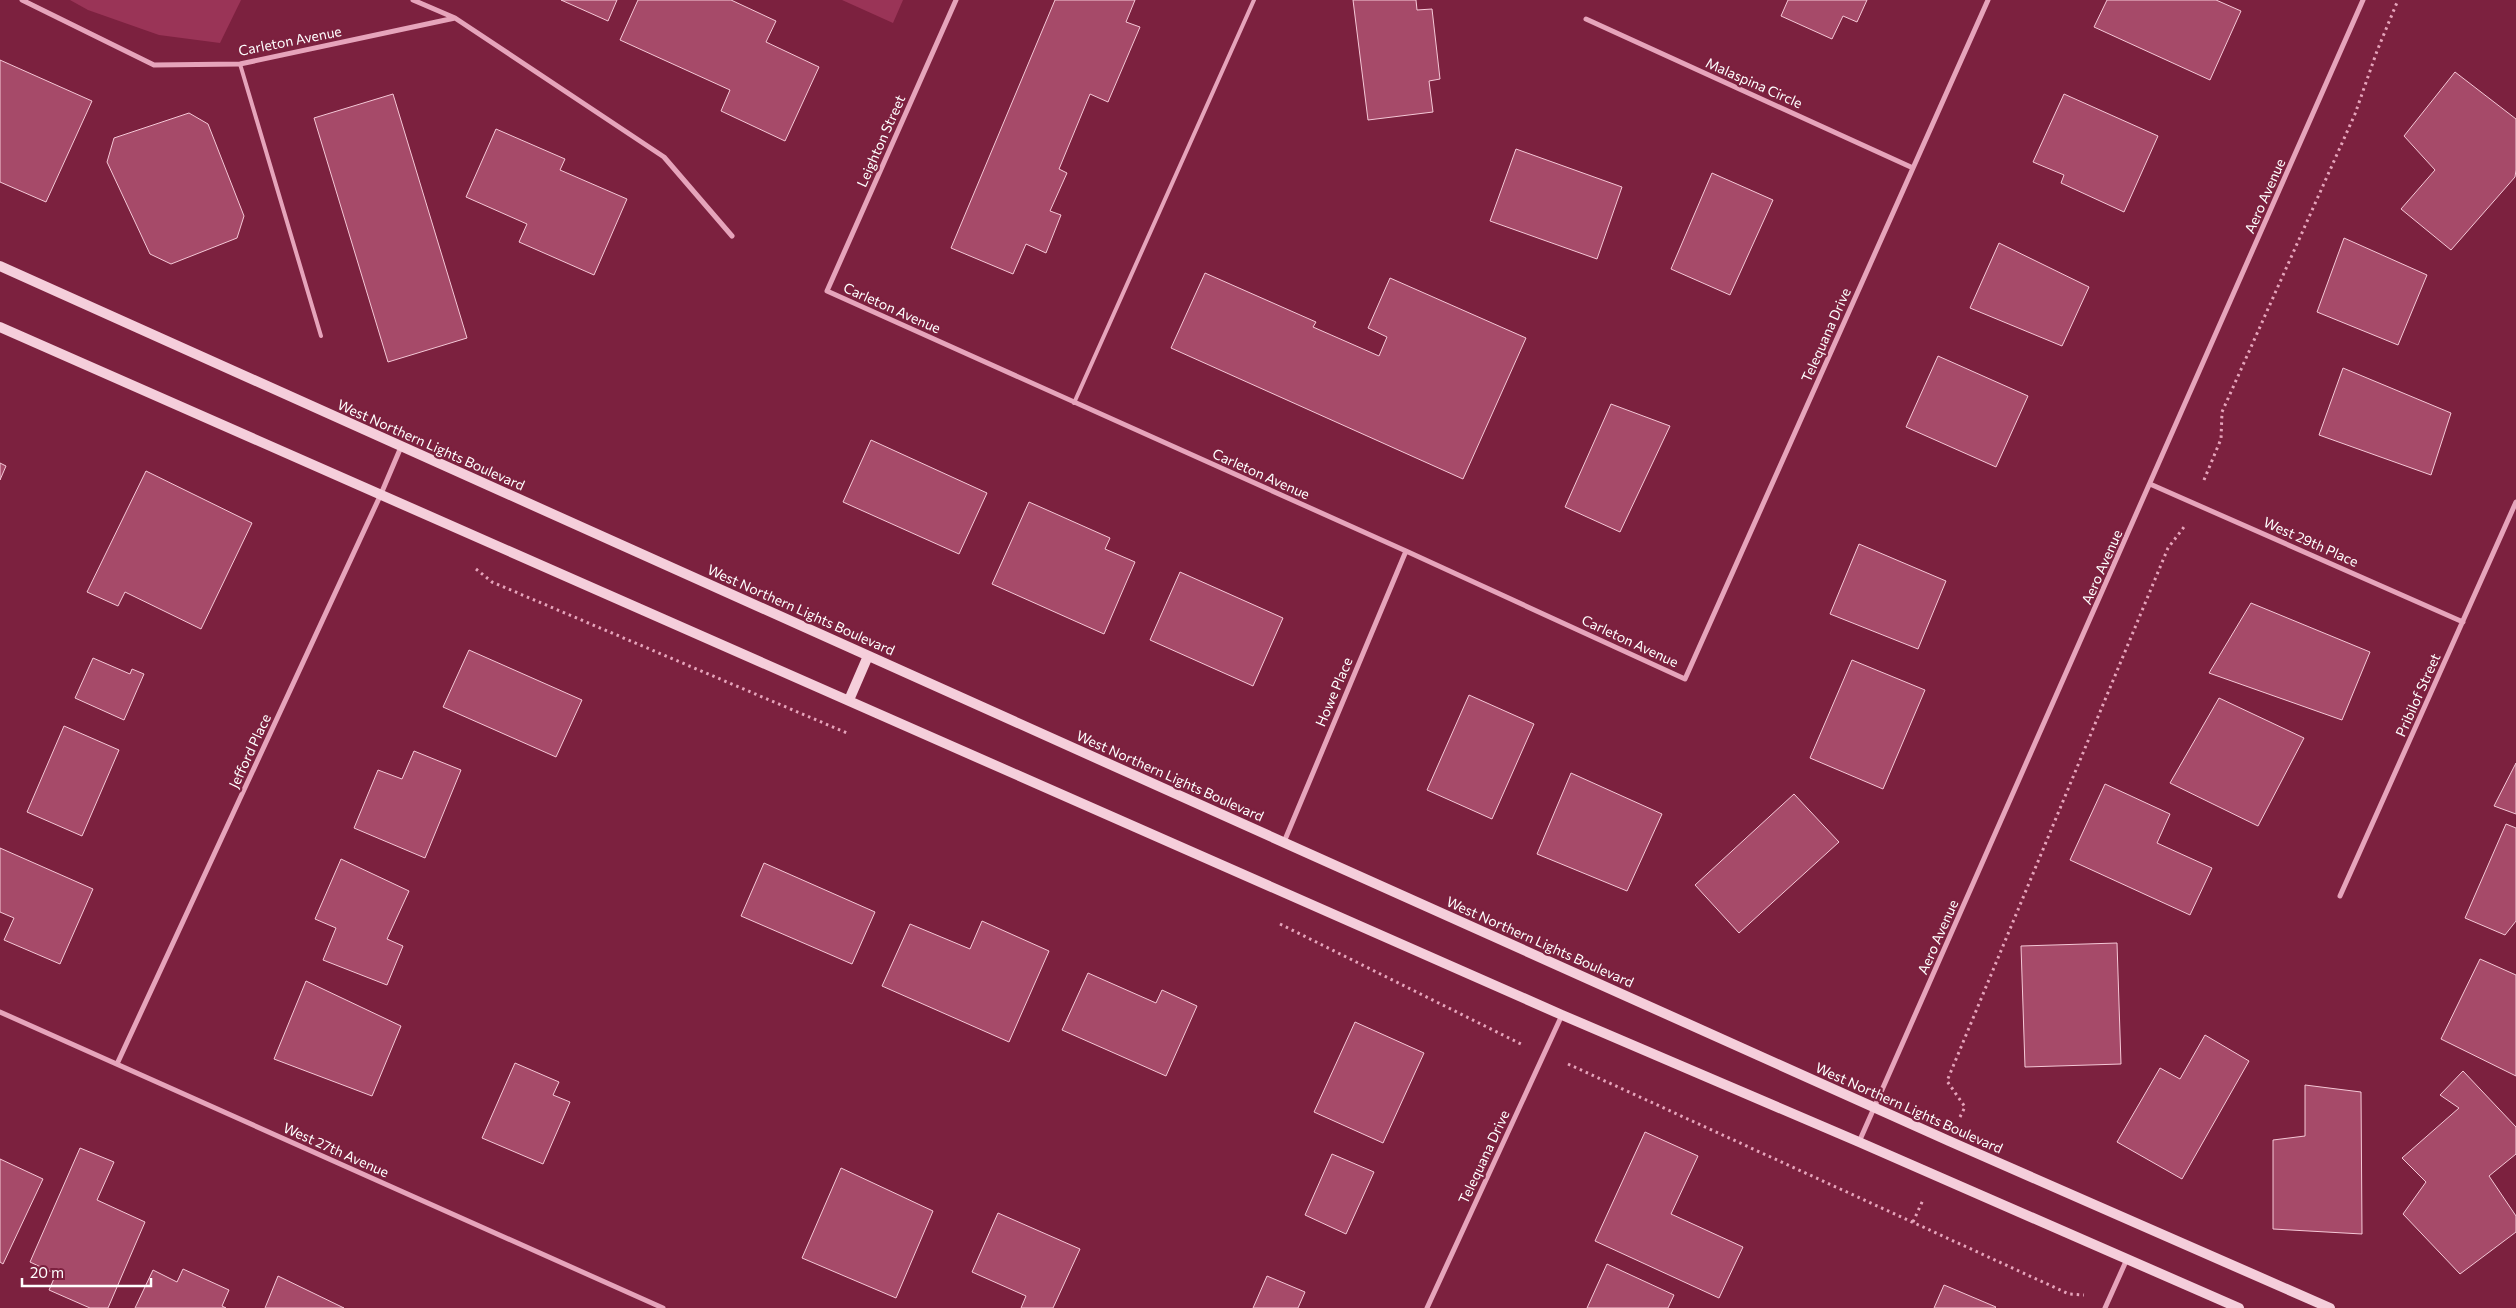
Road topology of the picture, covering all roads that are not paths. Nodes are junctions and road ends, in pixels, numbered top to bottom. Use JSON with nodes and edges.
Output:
{"nodes":[{"id":1,"x":22,"y":0,"type":"edge"},
{"id":2,"x":413,"y":0,"type":"edge"},
{"id":3,"x":956,"y":0,"type":"edge"},
{"id":4,"x":1254,"y":0,"type":"edge"},
{"id":5,"x":1988,"y":0,"type":"edge"},
{"id":6,"x":2363,"y":0,"type":"edge"},
{"id":7,"x":455,"y":18,"type":"junction"},
{"id":8,"x":1586,"y":20,"type":"dead end"},
{"id":9,"x":240,"y":64,"type":"junction"},
{"id":10,"x":1913,"y":168,"type":"junction"},
{"id":11,"x":732,"y":236,"type":"dead end"},
{"id":12,"x":0,"y":266,"type":"edge"},
{"id":13,"x":827,"y":291,"type":"joint"},
{"id":14,"x":0,"y":327,"type":"edge"},
{"id":15,"x":321,"y":336,"type":"dead end"},
{"id":16,"x":1074,"y":403,"type":"junction"},
{"id":17,"x":401,"y":446,"type":"junction"},
{"id":18,"x":2150,"y":484,"type":"junction"},
{"id":19,"x":381,"y":494,"type":"junction"},
{"id":20,"x":2516,"y":502,"type":"edge"},
{"id":21,"x":1406,"y":550,"type":"junction"},
{"id":22,"x":2463,"y":622,"type":"junction"},
{"id":23,"x":868,"y":656,"type":"junction"},
{"id":24,"x":1685,"y":679,"type":"joint"},
{"id":25,"x":849,"y":700,"type":"junction"},
{"id":26,"x":1284,"y":842,"type":"junction"},
{"id":27,"x":2340,"y":896,"type":"dead end"},
{"id":28,"x":0,"y":1012,"type":"edge"},
{"id":29,"x":1562,"y":1015,"type":"junction"},
{"id":30,"x":118,"y":1064,"type":"junction"},
{"id":31,"x":1875,"y":1107,"type":"junction"},
{"id":32,"x":1859,"y":1142,"type":"junction"},
{"id":33,"x":2127,"y":1259,"type":"junction"},
{"id":34,"x":663,"y":1308,"type":"edge"},
{"id":35,"x":1427,"y":1308,"type":"edge"},
{"id":36,"x":2105,"y":1308,"type":"edge"},
{"id":37,"x":2239,"y":1308,"type":"edge"},
{"id":38,"x":2330,"y":1308,"type":"edge"}],
"edges":[{"from":1,"to":9,"type":"street","name":"Carleton Avenue"},
{"from":2,"to":7,"type":"street"},
{"from":3,"to":13,"type":"street","name":"Leighton Street"},
{"from":4,"to":16,"type":"lane"},
{"from":5,"to":10,"type":"street","name":"Telequana Drive"},
{"from":6,"to":18,"type":"street","name":"Aero Avenue"},
{"from":7,"to":9,"type":"street","name":"Carleton Avenue"},
{"from":7,"to":11,"type":"street"},
{"from":8,"to":10,"type":"street","name":"Malaspina Circle"},
{"from":9,"to":15,"type":"lane"},
{"from":10,"to":24,"type":"street","name":"Telequana Drive"},
{"from":12,"to":17,"type":"street","name":"West Northern Lights Boulevard"},
{"from":13,"to":16,"type":"street","name":"Carleton Avenue"},
{"from":14,"to":19,"type":"street"},
{"from":16,"to":21,"type":"street","name":"Carleton Avenue"},
{"from":17,"to":19,"type":"street","name":"Jefford Place"},
{"from":17,"to":23,"type":"street","name":"West Northern Lights Boulevard"},
{"from":18,"to":22,"type":"street","name":"West 29th Place"},
{"from":18,"to":31,"type":"street","name":"Aero Avenue"},
{"from":19,"to":25,"type":"street"},
{"from":19,"to":30,"type":"street","name":"Jefford Place"},
{"from":20,"to":22,"type":"street","name":"Pribilof Street"},
{"from":21,"to":24,"type":"street","name":"Carleton Avenue"},
{"from":21,"to":26,"type":"street","name":"Howe Place"},
{"from":22,"to":27,"type":"street","name":"Pribilof Street"},
{"from":23,"to":25,"type":"street"},
{"from":23,"to":26,"type":"street","name":"West Northern Lights Boulevard"},
{"from":25,"to":29,"type":"street"},
{"from":26,"to":31,"type":"street","name":"West Northern Lights Boulevard"},
{"from":28,"to":30,"type":"street","name":"West 27th Avenue"},
{"from":29,"to":32,"type":"street"},
{"from":29,"to":35,"type":"street","name":"Telequana Drive"},
{"from":30,"to":34,"type":"street","name":"West 27th Avenue"},
{"from":31,"to":32,"type":"street","name":"Aero Avenue"},
{"from":31,"to":38,"type":"street","name":"West Northern Lights Boulevard"},
{"from":32,"to":33,"type":"street"},
{"from":33,"to":36,"type":"street"},
{"from":33,"to":37,"type":"street"}]}
